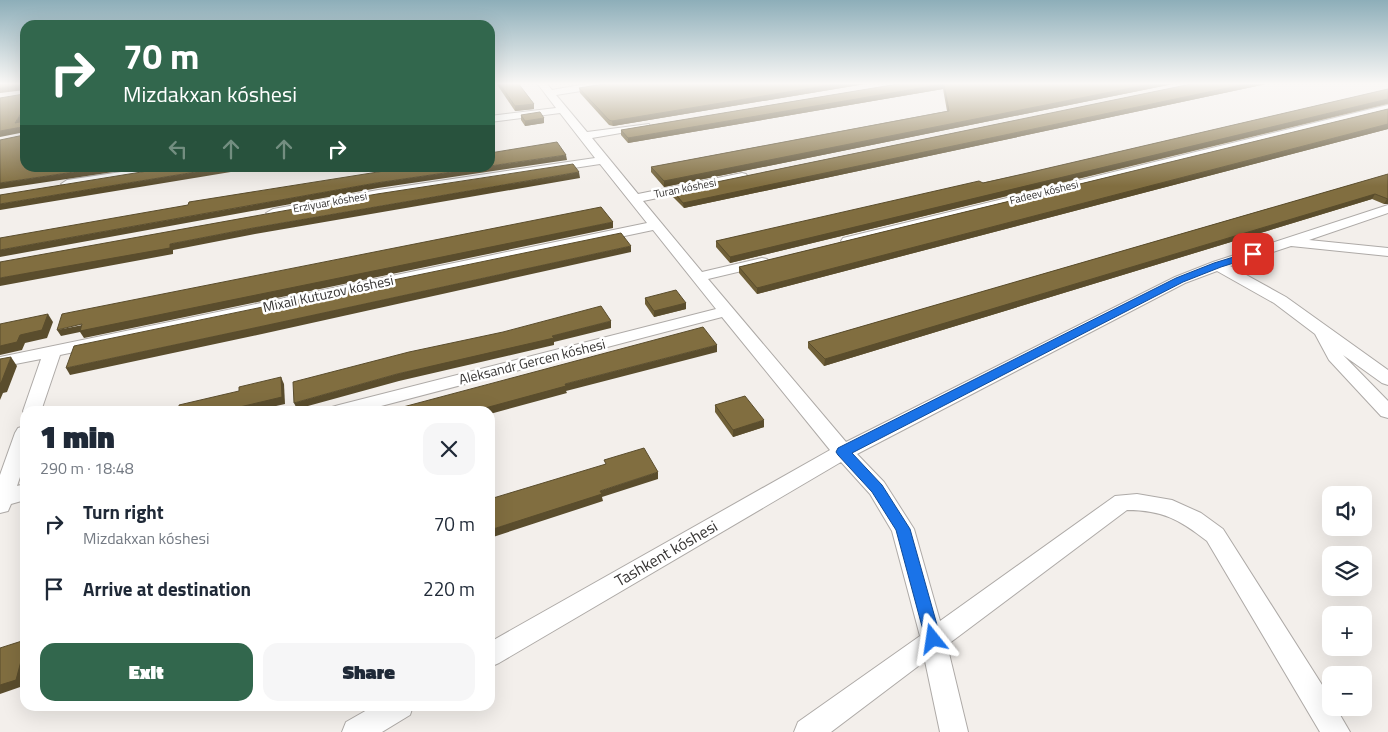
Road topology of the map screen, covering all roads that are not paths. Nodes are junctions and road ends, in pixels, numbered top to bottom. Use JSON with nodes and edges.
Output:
{"nodes":[{"id":1,"x":567,"y":117,"type":"edge"},
{"id":2,"x":1351,"y":117,"type":"edge"},
{"id":3,"x":652,"y":125,"type":"edge"},
{"id":4,"x":584,"y":136,"type":"junction"},
{"id":5,"x":603,"y":160,"type":"junction"},
{"id":6,"x":143,"y":172,"type":"edge"},
{"id":7,"x":751,"y":175,"type":"edge"},
{"id":8,"x":56,"y":186,"type":"edge"},
{"id":9,"x":634,"y":198,"type":"junction"},
{"id":10,"x":1388,"y":208,"type":"edge"},
{"id":11,"x":262,"y":215,"type":"edge"},
{"id":12,"x":656,"y":225,"type":"junction"},
{"id":13,"x":1288,"y":243,"type":"junction"},
{"id":14,"x":835,"y":244,"type":"edge"},
{"id":15,"x":1388,"y":252,"type":"edge"},
{"id":16,"x":777,"y":258,"type":"edge"},
{"id":17,"x":1218,"y":265,"type":"junction"},
{"id":18,"x":700,"y":277,"type":"junction"},
{"id":19,"x":726,"y":311,"type":"junction"},
{"id":20,"x":1320,"y":329,"type":"junction"},
{"id":21,"x":53,"y":350,"type":"junction"},
{"id":22,"x":0,"y":362,"type":"edge"},
{"id":23,"x":1388,"y":378,"type":"edge"},
{"id":24,"x":34,"y":406,"type":"edge"},
{"id":25,"x":358,"y":406,"type":"edge"},
{"id":26,"x":1388,"y":412,"type":"edge"},
{"id":27,"x":20,"y":447,"type":"edge"},
{"id":28,"x":843,"y":452,"type":"junction"},
{"id":29,"x":20,"y":494,"type":"edge"},
{"id":30,"x":1,"y":502,"type":"edge"},
{"id":31,"x":933,"y":639,"type":"junction"},
{"id":32,"x":495,"y":652,"type":"edge"},
{"id":33,"x":392,"y":711,"type":"edge"},
{"id":34,"x":356,"y":732,"type":"edge"},
{"id":35,"x":808,"y":732,"type":"edge"},
{"id":36,"x":954,"y":732,"type":"edge"},
{"id":37,"x":1336,"y":732,"type":"edge"}],
"edges":[{"from":1,"to":4,"type":"street"},
{"from":2,"to":14,"type":"street","name":"Fadeev kóshesi"},
{"from":3,"to":4,"type":"street"},
{"from":4,"to":5,"type":"street"},
{"from":5,"to":9,"type":"street"},
{"from":5,"to":11,"type":"street","name":"Erziyuar kóshesi"},
{"from":6,"to":8,"type":"street"},
{"from":7,"to":9,"type":"street","name":"Turan kóshesi"},
{"from":9,"to":12,"type":"street"},
{"from":10,"to":13,"type":"street","name":"Tashkent kóshesi"},
{"from":12,"to":18,"type":"street"},
{"from":12,"to":21,"type":"street","name":"Mixail Kutuzov kóshesi"},
{"from":13,"to":15,"type":"street"},
{"from":13,"to":17,"type":"street","name":"Tashkent kóshesi"},
{"from":16,"to":18,"type":"street"},
{"from":17,"to":20,"type":"street"},
{"from":17,"to":28,"type":"street","name":"Tashkent kóshesi"},
{"from":18,"to":19,"type":"street"},
{"from":19,"to":25,"type":"street","name":"Aleksandr Gercen kóshesi"},
{"from":19,"to":28,"type":"street"},
{"from":20,"to":23,"type":"street"},
{"from":20,"to":26,"type":"street"},
{"from":21,"to":22,"type":"street","name":"Mixail Kutuzov kóshesi"},
{"from":21,"to":24,"type":"street"},
{"from":27,"to":30,"type":"street"},
{"from":28,"to":31,"type":"street"},
{"from":28,"to":32,"type":"street","name":"Tashkent kóshesi"},
{"from":29,"to":30,"type":"street"},
{"from":31,"to":35,"type":"street"},
{"from":31,"to":36,"type":"street"},
{"from":31,"to":37,"type":"street"},
{"from":33,"to":34,"type":"street"}]}
